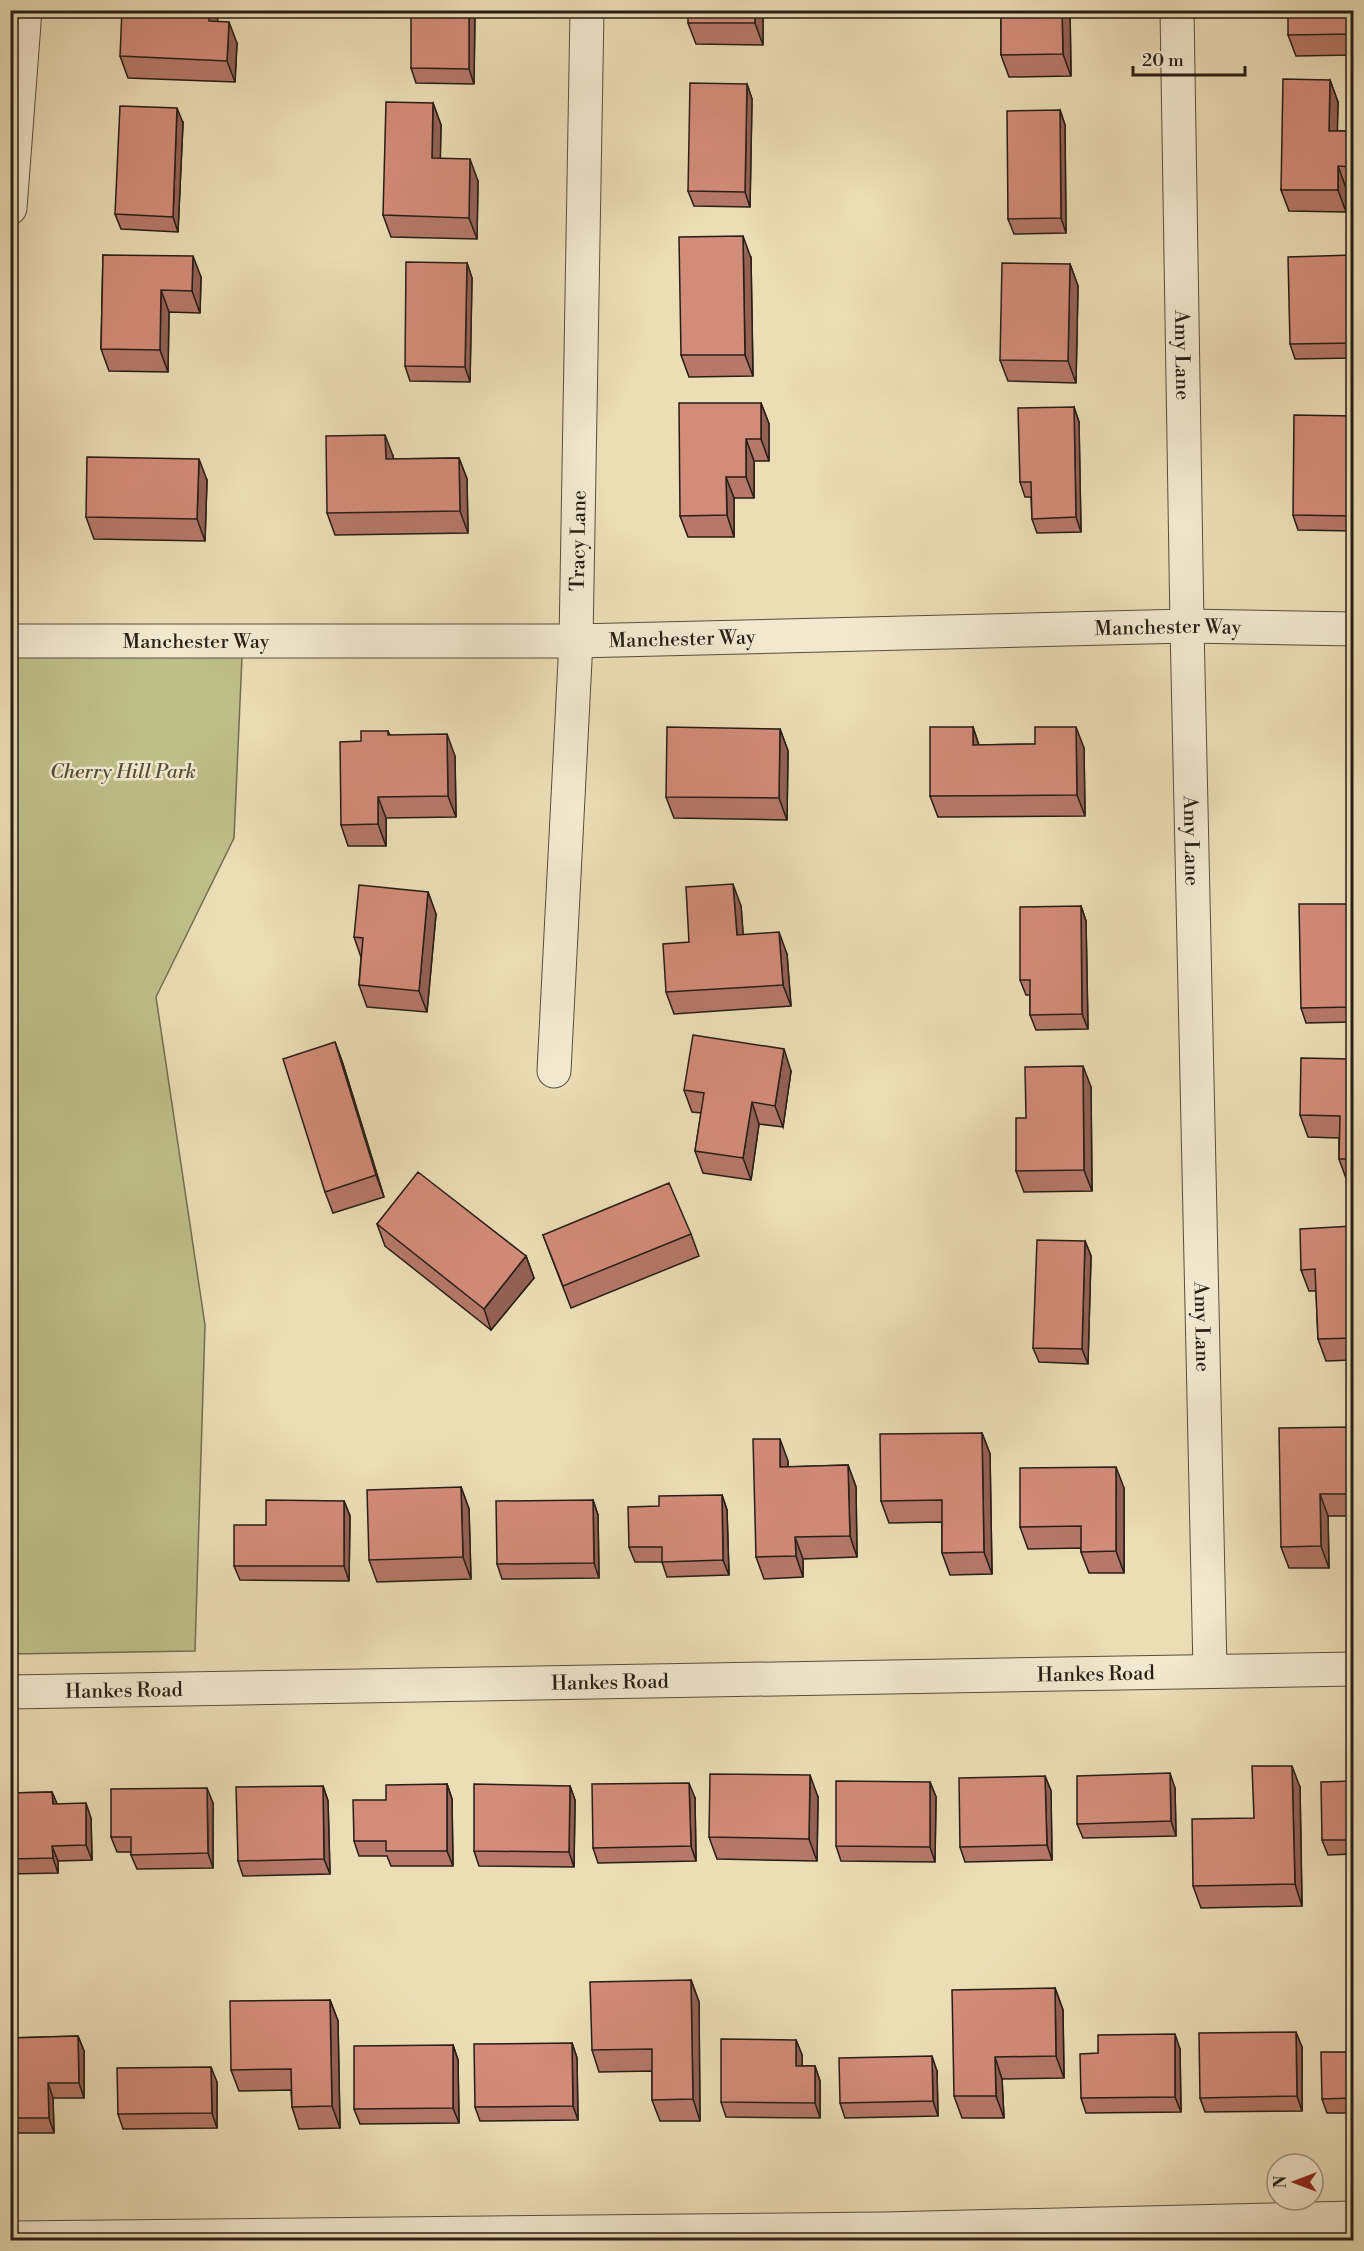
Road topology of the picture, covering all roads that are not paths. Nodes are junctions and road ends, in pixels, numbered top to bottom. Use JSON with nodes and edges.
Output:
{"nodes":[{"id":1,"x":25,"y":10,"type":"edge"},
{"id":2,"x":587,"y":10,"type":"edge"},
{"id":3,"x":1177,"y":10,"type":"edge"},
{"id":4,"x":10,"y":208,"type":"edge"},
{"id":5,"x":1187,"y":626,"type":"junction"},
{"id":6,"x":1353,"y":629,"type":"edge"},
{"id":7,"x":10,"y":640,"type":"edge"},
{"id":8,"x":576,"y":640,"type":"junction"},
{"id":9,"x":554,"y":1071,"type":"dead end"},
{"id":10,"x":1353,"y":1669,"type":"edge"},
{"id":11,"x":1209,"y":1670,"type":"junction"},
{"id":12,"x":10,"y":1692,"type":"edge"},
{"id":13,"x":1353,"y":2218,"type":"edge"},
{"id":14,"x":884,"y":2235,"type":"edge"},
{"id":15,"x":10,"y":2238,"type":"edge"}],
"edges":[{"from":1,"to":4,"type":"street"},
{"from":2,"to":8,"type":"street","name":"Tracy Lane"},
{"from":3,"to":5,"type":"street","name":"Amy Lane"},
{"from":5,"to":6,"type":"street","name":"Manchester Way"},
{"from":5,"to":8,"type":"street","name":"Manchester Way"},
{"from":5,"to":11,"type":"street","name":"Amy Lane"},
{"from":7,"to":8,"type":"street","name":"Manchester Way"},
{"from":8,"to":9,"type":"street","name":"Tracy Lane"},
{"from":10,"to":11,"type":"street","name":"Hankes Road"},
{"from":11,"to":12,"type":"street","name":"Hankes Road"},
{"from":13,"to":14,"type":"street"},
{"from":14,"to":15,"type":"street"}]}
